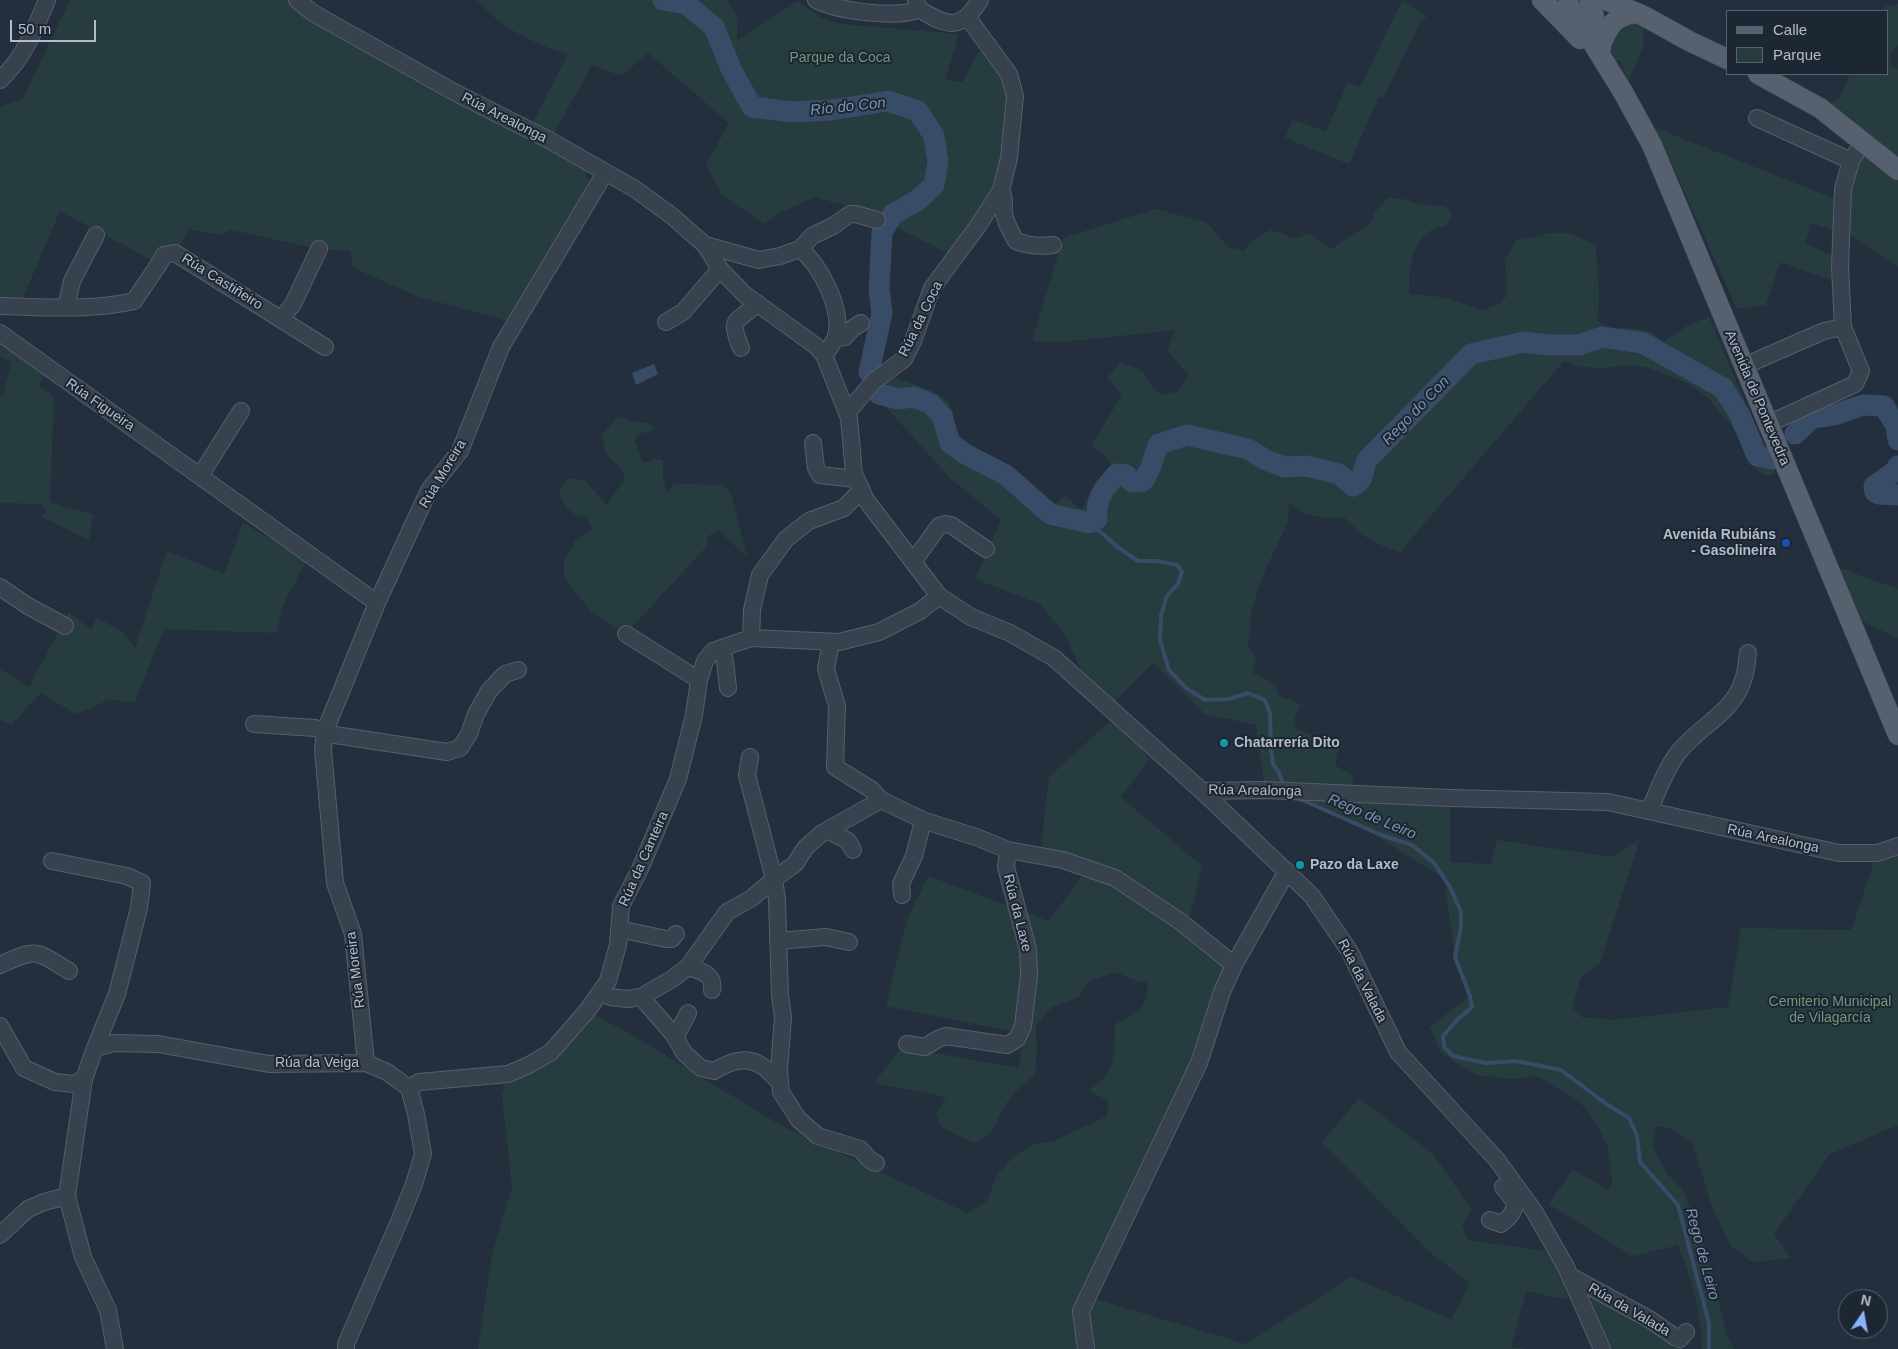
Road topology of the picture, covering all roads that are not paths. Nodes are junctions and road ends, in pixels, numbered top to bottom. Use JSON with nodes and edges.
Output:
{"nodes":[{"id":1,"x":47,"y":0,"type":"edge"},
{"id":2,"x":297,"y":0,"type":"edge"},
{"id":3,"x":816,"y":0,"type":"edge"},
{"id":4,"x":980,"y":0,"type":"edge"},
{"id":5,"x":1542,"y":0,"type":"edge"},
{"id":6,"x":1589,"y":0,"type":"edge"},
{"id":7,"x":1606,"y":0,"type":"edge"},
{"id":8,"x":1564,"y":1,"type":"edge"},
{"id":9,"x":917,"y":5,"type":"edge"},
{"id":10,"x":1635,"y":10,"type":"edge"},
{"id":11,"x":968,"y":18,"type":"junction"},
{"id":12,"x":1601,"y":44,"type":"junction"},
{"id":13,"x":1726,"y":59,"type":"edge"},
{"id":14,"x":1606,"y":66,"type":"junction"},
{"id":15,"x":1760,"y":75,"type":"edge"},
{"id":16,"x":0,"y":80,"type":"edge"},
{"id":17,"x":1757,"y":118,"type":"dead end"},
{"id":18,"x":1863,"y":142,"type":"junction"},
{"id":19,"x":1851,"y":161,"type":"junction"},
{"id":20,"x":1898,"y":170,"type":"edge"},
{"id":21,"x":605,"y":173,"type":"junction"},
{"id":22,"x":1001,"y":190,"type":"junction"},
{"id":23,"x":877,"y":220,"type":"dead end"},
{"id":24,"x":96,"y":235,"type":"dead end"},
{"id":25,"x":705,"y":245,"type":"junction"},
{"id":26,"x":1053,"y":245,"type":"dead end"},
{"id":27,"x":319,"y":248,"type":"dead end"},
{"id":28,"x":800,"y":249,"type":"junction"},
{"id":29,"x":720,"y":270,"type":"junction"},
{"id":30,"x":757,"y":303,"type":"junction"},
{"id":31,"x":0,"y":306,"type":"edge"},
{"id":32,"x":66,"y":307,"type":"junction"},
{"id":33,"x":281,"y":319,"type":"junction"},
{"id":34,"x":666,"y":322,"type":"dead end"},
{"id":35,"x":861,"y":323,"type":"dead end"},
{"id":36,"x":1843,"y":327,"type":"junction"},
{"id":37,"x":0,"y":334,"type":"edge"},
{"id":38,"x":836,"y":338,"type":"junction"},
{"id":39,"x":325,"y":347,"type":"dead end"},
{"id":40,"x":741,"y":348,"type":"dead end"},
{"id":41,"x":824,"y":355,"type":"junction"},
{"id":42,"x":1744,"y":366,"type":"junction"},
{"id":43,"x":241,"y":412,"type":"dead end"},
{"id":44,"x":847,"y":413,"type":"junction"},
{"id":45,"x":1768,"y":424,"type":"junction"},
{"id":46,"x":813,"y":443,"type":"dead end"},
{"id":47,"x":200,"y":476,"type":"junction"},
{"id":48,"x":859,"y":485,"type":"junction"},
{"id":49,"x":986,"y":549,"type":"dead end"},
{"id":50,"x":913,"y":562,"type":"junction"},
{"id":51,"x":0,"y":588,"type":"edge"},
{"id":52,"x":939,"y":596,"type":"junction"},
{"id":53,"x":378,"y":603,"type":"junction"},
{"id":54,"x":66,"y":626,"type":"dead end"},
{"id":55,"x":626,"y":634,"type":"dead end"},
{"id":56,"x":751,"y":638,"type":"junction"},
{"id":57,"x":831,"y":642,"type":"junction"},
{"id":58,"x":722,"y":648,"type":"junction"},
{"id":59,"x":1748,"y":653,"type":"dead end"},
{"id":60,"x":518,"y":670,"type":"dead end"},
{"id":61,"x":699,"y":680,"type":"junction"},
{"id":62,"x":728,"y":688,"type":"dead end"},
{"id":63,"x":254,"y":724,"type":"dead end"},
{"id":64,"x":325,"y":731,"type":"junction"},
{"id":65,"x":1898,"y":735,"type":"edge"},
{"id":66,"x":750,"y":756,"type":"dead end"},
{"id":67,"x":1202,"y":791,"type":"junction"},
{"id":68,"x":882,"y":800,"type":"junction"},
{"id":69,"x":1649,"y":811,"type":"junction"},
{"id":70,"x":925,"y":821,"type":"junction"},
{"id":71,"x":827,"y":830,"type":"junction"},
{"id":72,"x":1898,"y":846,"type":"edge"},
{"id":73,"x":853,"y":850,"type":"dead end"},
{"id":74,"x":1008,"y":850,"type":"junction"},
{"id":75,"x":52,"y":861,"type":"dead end"},
{"id":76,"x":1287,"y":871,"type":"junction"},
{"id":77,"x":774,"y":880,"type":"junction"},
{"id":78,"x":902,"y":895,"type":"dead end"},
{"id":79,"x":619,"y":929,"type":"junction"},
{"id":80,"x":676,"y":934,"type":"dead end"},
{"id":81,"x":778,"y":941,"type":"junction"},
{"id":82,"x":849,"y":942,"type":"dead end"},
{"id":83,"x":0,"y":965,"type":"edge"},
{"id":84,"x":1234,"y":965,"type":"junction"},
{"id":85,"x":688,"y":967,"type":"junction"},
{"id":86,"x":68,"y":971,"type":"dead end"},
{"id":87,"x":712,"y":990,"type":"dead end"},
{"id":88,"x":600,"y":992,"type":"junction"},
{"id":89,"x":641,"y":997,"type":"junction"},
{"id":90,"x":688,"y":1013,"type":"dead end"},
{"id":91,"x":0,"y":1026,"type":"edge"},
{"id":92,"x":674,"y":1035,"type":"junction"},
{"id":93,"x":907,"y":1044,"type":"dead end"},
{"id":94,"x":95,"y":1048,"type":"junction"},
{"id":95,"x":366,"y":1063,"type":"junction"},
{"id":96,"x":84,"y":1079,"type":"junction"},
{"id":97,"x":780,"y":1082,"type":"junction"},
{"id":98,"x":409,"y":1088,"type":"junction"},
{"id":99,"x":1453,"y":1113,"type":"junction"},
{"id":100,"x":876,"y":1163,"type":"dead end"},
{"id":101,"x":67,"y":1196,"type":"junction"},
{"id":102,"x":1490,"y":1220,"type":"dead end"},
{"id":103,"x":0,"y":1235,"type":"edge"},
{"id":104,"x":1570,"y":1276,"type":"junction"},
{"id":105,"x":1686,"y":1332,"type":"dead end"},
{"id":106,"x":115,"y":1349,"type":"edge"},
{"id":107,"x":346,"y":1349,"type":"edge"},
{"id":108,"x":1086,"y":1349,"type":"edge"},
{"id":109,"x":1602,"y":1349,"type":"edge"}],
"edges":[{"from":1,"to":16,"type":"street"},
{"from":2,"to":21,"type":"street","name":"Rúa Arealonga"},
{"from":3,"to":9,"type":"street"},
{"from":4,"to":11,"type":"street"},
{"from":5,"to":14,"type":"main road"},
{"from":6,"to":8,"type":"main road"},
{"from":6,"to":12,"type":"main road"},
{"from":7,"to":10,"type":"main road"},
{"from":8,"to":14,"type":"main road"},
{"from":9,"to":11,"type":"street"},
{"from":10,"to":12,"type":"main road"},
{"from":10,"to":13,"type":"main road"},
{"from":11,"to":22,"type":"street","name":"Rúa da Coca"},
{"from":12,"to":14,"type":"main road"},
{"from":14,"to":42,"type":"main road","name":"Avenida de Pontevedra"},
{"from":15,"to":18,"type":"main road"},
{"from":17,"to":19,"type":"street"},
{"from":18,"to":19,"type":"street"},
{"from":18,"to":20,"type":"main road"},
{"from":19,"to":36,"type":"street"},
{"from":21,"to":25,"type":"street","name":"Rúa Arealonga"},
{"from":21,"to":53,"type":"street","name":"Rúa Moreira"},
{"from":22,"to":26,"type":"street","name":"Rúa da Coca"},
{"from":22,"to":44,"type":"street","name":"Rúa da Coca"},
{"from":23,"to":28,"type":"street","name":"Rúa Arealonga"},
{"from":24,"to":32,"type":"street"},
{"from":25,"to":28,"type":"street","name":"Rúa Arealonga"},
{"from":25,"to":29,"type":"street","name":"Rúa Arealonga"},
{"from":27,"to":33,"type":"street"},
{"from":28,"to":38,"type":"street"},
{"from":29,"to":30,"type":"street","name":"Rúa Arealonga"},
{"from":29,"to":34,"type":"street"},
{"from":30,"to":40,"type":"street"},
{"from":30,"to":41,"type":"street","name":"Rúa Arealonga"},
{"from":31,"to":32,"type":"street","name":"Rúa Castiñeiro"},
{"from":32,"to":33,"type":"street","name":"Rúa Castiñeiro"},
{"from":33,"to":39,"type":"street","name":"Rúa Castiñeiro"},
{"from":35,"to":38,"type":"street"},
{"from":36,"to":42,"type":"street"},
{"from":36,"to":45,"type":"street"},
{"from":37,"to":47,"type":"street","name":"Rúa Figueira"},
{"from":38,"to":41,"type":"street"},
{"from":41,"to":44,"type":"street","name":"Rúa Arealonga"},
{"from":42,"to":45,"type":"main road","name":"Avenida de Pontevedra"},
{"from":43,"to":47,"type":"street"},
{"from":44,"to":48,"type":"street","name":"Rúa Arealonga"},
{"from":45,"to":65,"type":"main road","name":"Avenida de Pontevedra"},
{"from":46,"to":48,"type":"street"},
{"from":47,"to":53,"type":"street","name":"Rúa Figueira"},
{"from":48,"to":50,"type":"street","name":"Rúa Arealonga"},
{"from":48,"to":56,"type":"street"},
{"from":49,"to":50,"type":"street"},
{"from":50,"to":52,"type":"street","name":"Rúa Arealonga"},
{"from":51,"to":54,"type":"street"},
{"from":52,"to":57,"type":"street","name":"Rúa da Canteira"},
{"from":52,"to":67,"type":"street","name":"Rúa Arealonga"},
{"from":53,"to":64,"type":"street","name":"Rúa Moreira"},
{"from":55,"to":61,"type":"street"},
{"from":56,"to":57,"type":"street","name":"Rúa da Canteira"},
{"from":56,"to":58,"type":"street","name":"Rúa da Canteira"},
{"from":57,"to":68,"type":"street"},
{"from":58,"to":61,"type":"street","name":"Rúa da Canteira"},
{"from":58,"to":62,"type":"street"},
{"from":59,"to":69,"type":"street"},
{"from":60,"to":64,"type":"street"},
{"from":61,"to":79,"type":"street","name":"Rúa da Canteira"},
{"from":63,"to":64,"type":"street"},
{"from":64,"to":95,"type":"street","name":"Rúa Moreira"},
{"from":66,"to":77,"type":"street"},
{"from":67,"to":69,"type":"street","name":"Rúa Arealonga"},
{"from":67,"to":76,"type":"street","name":"Rúa da Valada"},
{"from":68,"to":70,"type":"street"},
{"from":68,"to":71,"type":"street"},
{"from":69,"to":72,"type":"street","name":"Rúa Arealonga"},
{"from":70,"to":74,"type":"street"},
{"from":70,"to":78,"type":"street"},
{"from":71,"to":73,"type":"street"},
{"from":71,"to":77,"type":"street"},
{"from":74,"to":84,"type":"street"},
{"from":74,"to":93,"type":"street","name":"Rúa da Laxe"},
{"from":75,"to":94,"type":"street"},
{"from":76,"to":84,"type":"street"},
{"from":76,"to":99,"type":"street","name":"Rúa da Valada"},
{"from":77,"to":81,"type":"street"},
{"from":77,"to":85,"type":"street"},
{"from":79,"to":80,"type":"street"},
{"from":79,"to":88,"type":"street","name":"Rúa da Canteira"},
{"from":81,"to":82,"type":"street"},
{"from":81,"to":97,"type":"street"},
{"from":83,"to":86,"type":"street"},
{"from":84,"to":108,"type":"street"},
{"from":85,"to":87,"type":"street"},
{"from":85,"to":89,"type":"street"},
{"from":88,"to":89,"type":"street"},
{"from":88,"to":98,"type":"street","name":"Rúa da Canteira"},
{"from":89,"to":92,"type":"street"},
{"from":90,"to":92,"type":"street"},
{"from":91,"to":96,"type":"street"},
{"from":92,"to":97,"type":"street"},
{"from":94,"to":95,"type":"street","name":"Rúa da Veiga"},
{"from":94,"to":96,"type":"street"},
{"from":95,"to":98,"type":"street","name":"Rúa da Veiga"},
{"from":96,"to":101,"type":"street"},
{"from":97,"to":100,"type":"street"},
{"from":98,"to":107,"type":"street"},
{"from":99,"to":102,"type":"street","name":"Rúa da Valada"},
{"from":99,"to":104,"type":"street","name":"Rúa da Valada"},
{"from":101,"to":103,"type":"street"},
{"from":101,"to":106,"type":"street"},
{"from":104,"to":105,"type":"street","name":"Rúa da Valada"},
{"from":104,"to":109,"type":"street","name":"Rúa da Valada"}]}
